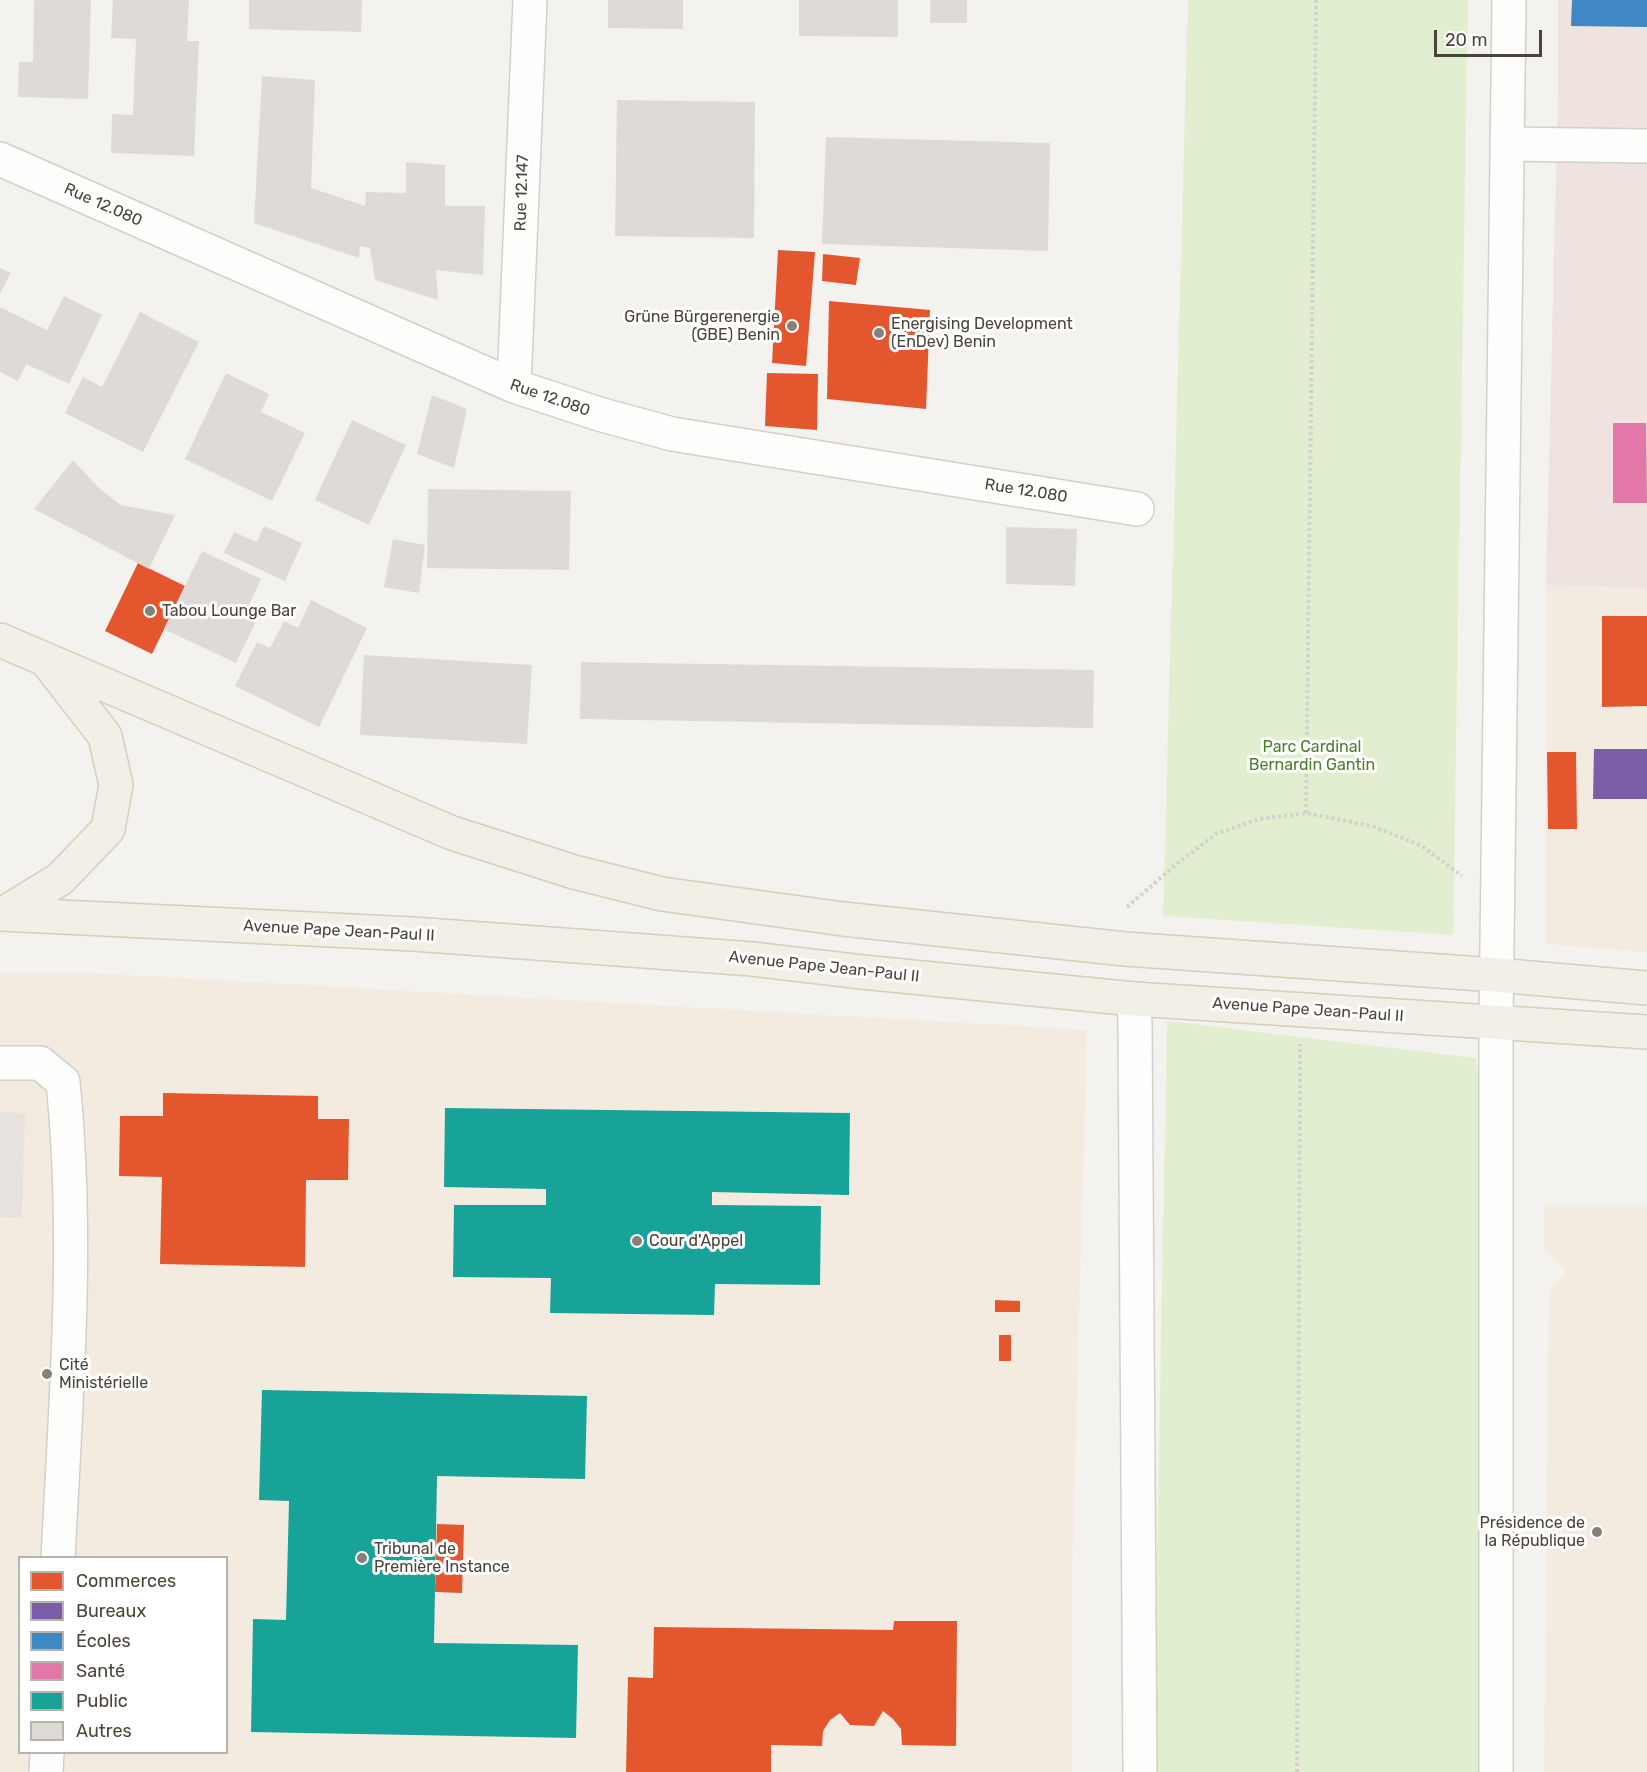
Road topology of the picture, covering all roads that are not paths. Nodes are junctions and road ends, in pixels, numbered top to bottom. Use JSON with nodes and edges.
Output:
{"nodes":[{"id":1,"x":530,"y":0,"type":"edge"},
{"id":2,"x":1509,"y":0,"type":"edge"},
{"id":3,"x":1507,"y":144,"type":"junction"},
{"id":4,"x":1647,"y":146,"type":"edge"},
{"id":5,"x":0,"y":159,"type":"edge"},
{"id":6,"x":514,"y":387,"type":"junction"},
{"id":7,"x":1137,"y":509,"type":"dead end"},
{"id":8,"x":0,"y":640,"type":"edge"},
{"id":9,"x":47,"y":661,"type":"junction"},
{"id":10,"x":2,"y":914,"type":"edge"},
{"id":11,"x":1497,"y":975,"type":"junction"},
{"id":12,"x":1647,"y":988,"type":"edge"},
{"id":13,"x":1134,"y":999,"type":"junction"},
{"id":14,"x":1496,"y":1023,"type":"junction"},
{"id":15,"x":1647,"y":1032,"type":"edge"},
{"id":16,"x":0,"y":1063,"type":"edge"},
{"id":17,"x":58,"y":1556,"type":"edge"},
{"id":18,"x":47,"y":1754,"type":"edge"},
{"id":19,"x":46,"y":1772,"type":"edge"},
{"id":20,"x":1140,"y":1772,"type":"edge"},
{"id":21,"x":1496,"y":1772,"type":"edge"}],
"edges":[{"from":1,"to":6,"type":"street","name":"Rue 12.147"},
{"from":2,"to":3,"type":"street"},
{"from":3,"to":4,"type":"street"},
{"from":3,"to":11,"type":"street"},
{"from":5,"to":6,"type":"street","name":"Rue 12.080"},
{"from":6,"to":7,"type":"street","name":"Rue 12.080"},
{"from":8,"to":9,"type":"main road"},
{"from":9,"to":10,"type":"main road"},
{"from":9,"to":11,"type":"main road"},
{"from":10,"to":13,"type":"main road","name":"Avenue Pape Jean-Paul II"},
{"from":11,"to":12,"type":"main road"},
{"from":11,"to":14,"type":"street"},
{"from":13,"to":14,"type":"main road","name":"Avenue Pape Jean-Paul II"},
{"from":13,"to":20,"type":"street"},
{"from":14,"to":15,"type":"main road","name":"Avenue Pape Jean-Paul II"},
{"from":14,"to":21,"type":"street"},
{"from":16,"to":17,"type":"street"},
{"from":18,"to":19,"type":"street"}]}
